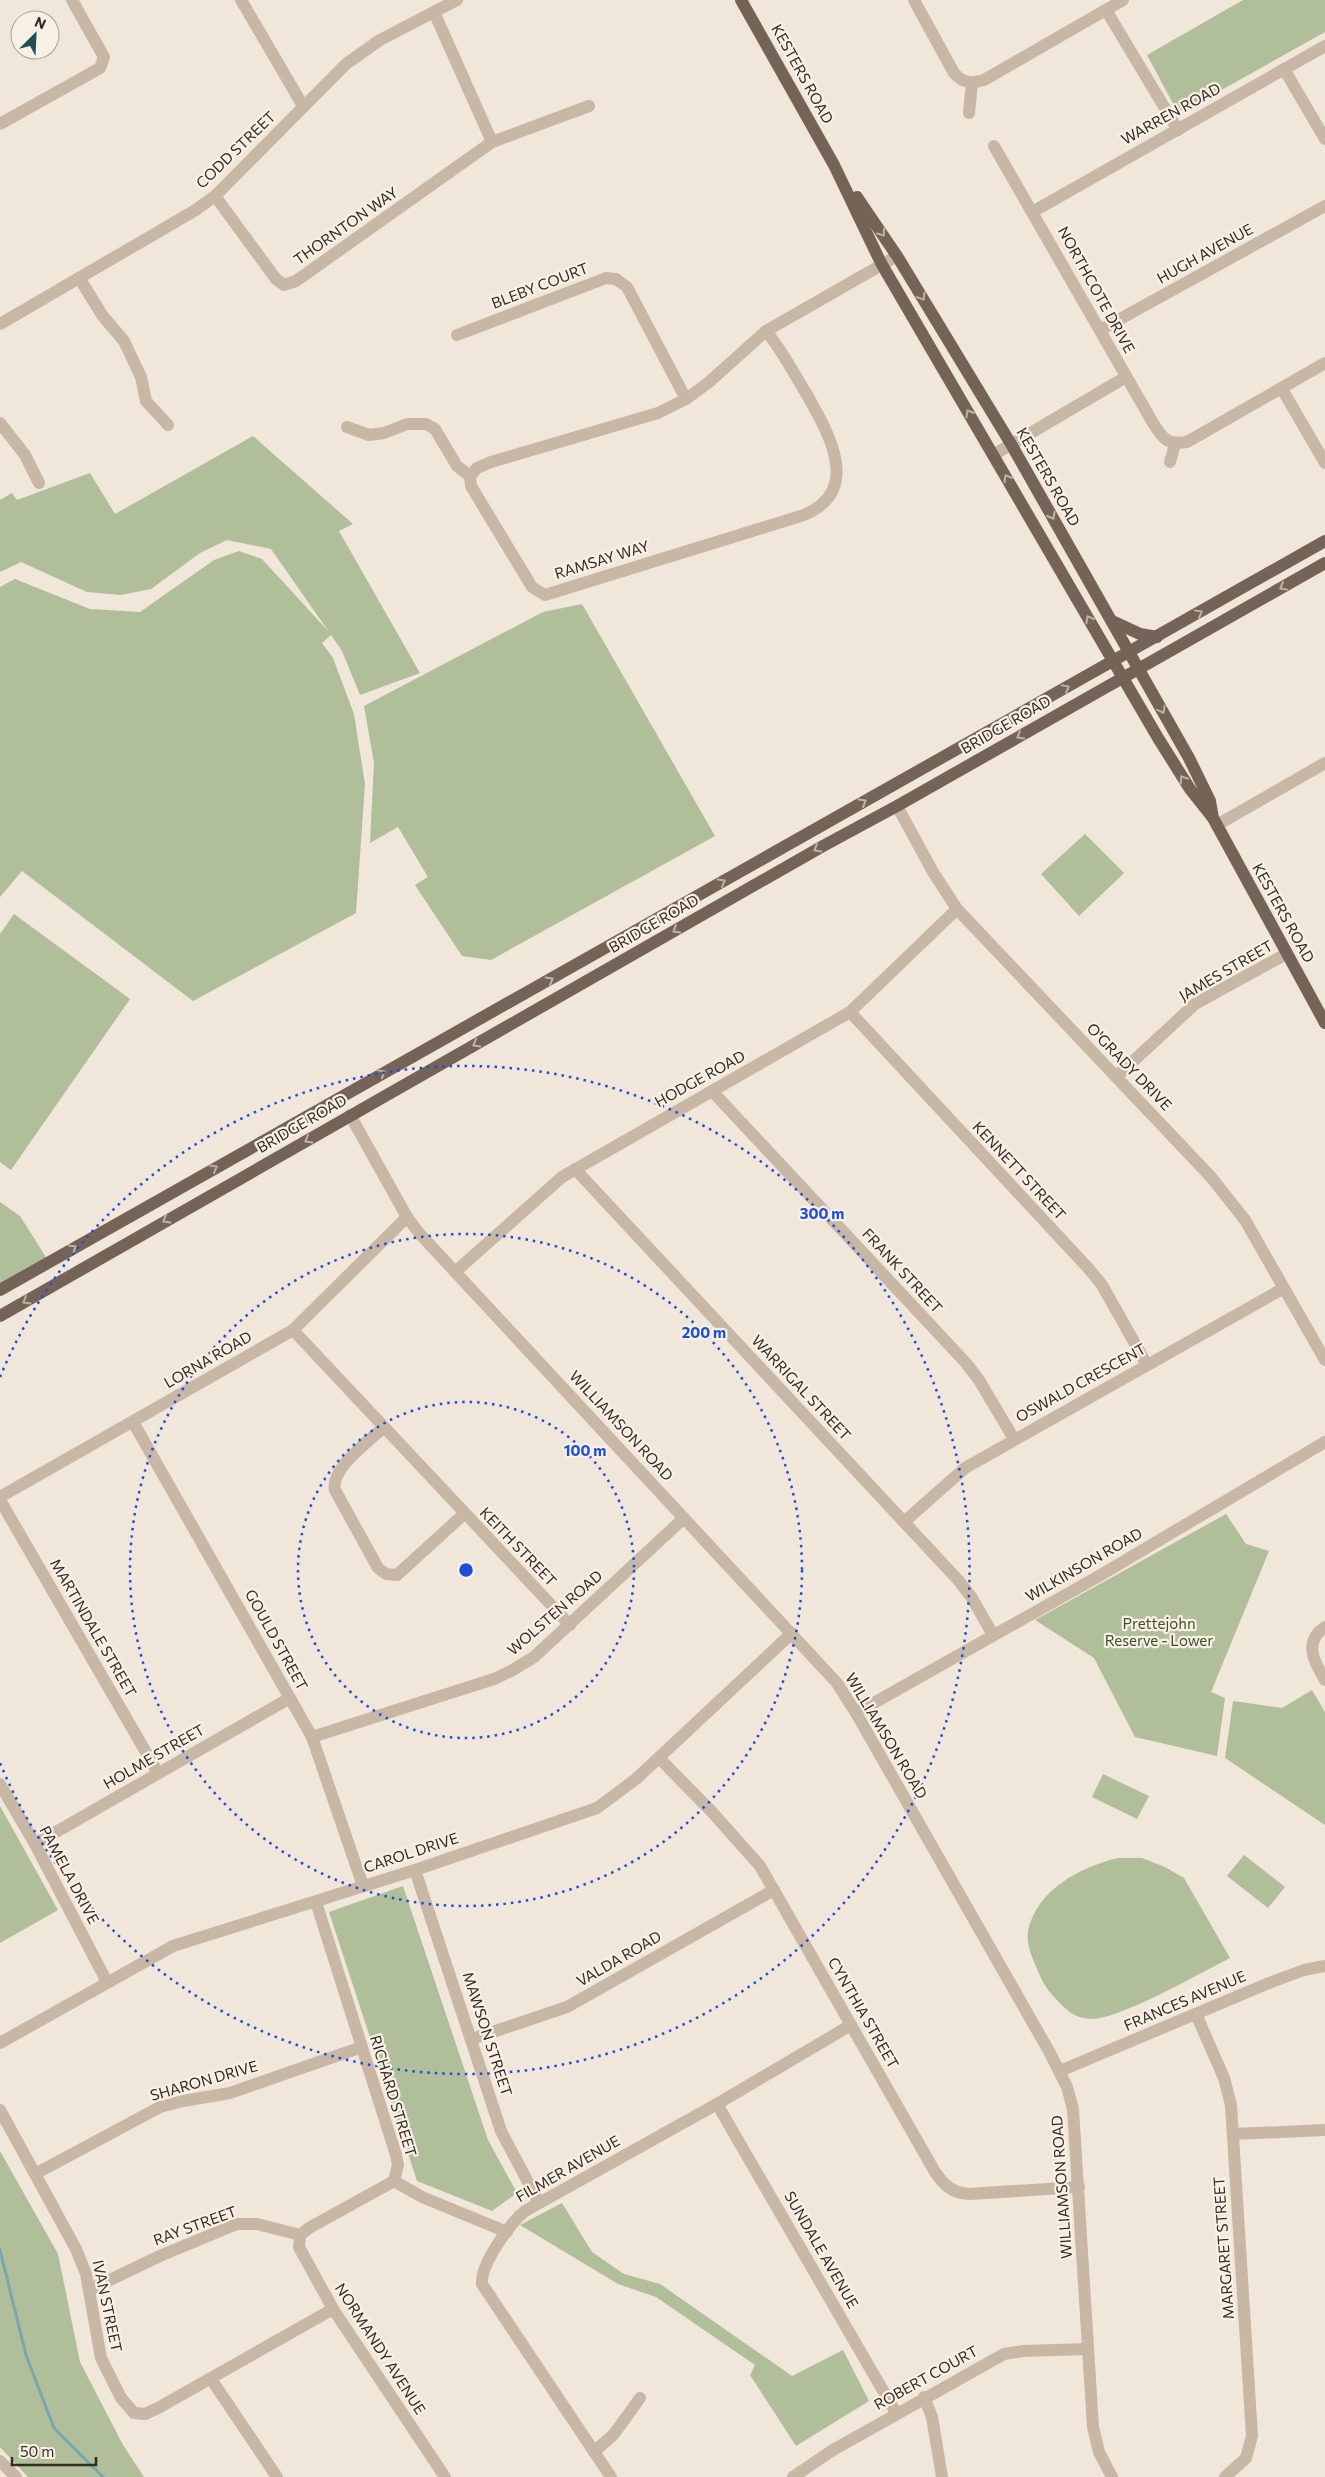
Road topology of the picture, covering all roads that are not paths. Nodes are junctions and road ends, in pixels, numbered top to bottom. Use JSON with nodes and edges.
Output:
{"nodes":[{"id":1,"x":72,"y":0,"type":"edge"},
{"id":2,"x":241,"y":0,"type":"edge"},
{"id":3,"x":457,"y":0,"type":"edge"},
{"id":4,"x":741,"y":0,"type":"edge"},
{"id":5,"x":914,"y":0,"type":"edge"},
{"id":6,"x":1123,"y":0,"type":"edge"},
{"id":7,"x":1106,"y":10,"type":"junction"},
{"id":8,"x":434,"y":12,"type":"junction"},
{"id":9,"x":1325,"y":46,"type":"edge"},
{"id":10,"x":1284,"y":69,"type":"junction"},
{"id":11,"x":972,"y":83,"type":"junction"},
{"id":12,"x":303,"y":106,"type":"junction"},
{"id":13,"x":589,"y":106,"type":"dead end"},
{"id":14,"x":969,"y":113,"type":"dead end"},
{"id":15,"x":0,"y":124,"type":"edge"},
{"id":16,"x":1178,"y":130,"type":"junction"},
{"id":17,"x":1325,"y":139,"type":"edge"},
{"id":18,"x":492,"y":142,"type":"junction"},
{"id":19,"x":994,"y":146,"type":"dead end"},
{"id":20,"x":834,"y":164,"type":"junction"},
{"id":21,"x":215,"y":196,"type":"junction"},
{"id":22,"x":1325,"y":206,"type":"edge"},
{"id":23,"x":1034,"y":211,"type":"junction"},
{"id":24,"x":897,"y":256,"type":"junction"},
{"id":25,"x":881,"y":263,"type":"junction"},
{"id":26,"x":80,"y":278,"type":"junction"},
{"id":27,"x":0,"y":324,"type":"edge"},
{"id":28,"x":1100,"y":330,"type":"junction"},
{"id":29,"x":766,"y":331,"type":"junction"},
{"id":30,"x":457,"y":335,"type":"dead end"},
{"id":31,"x":1325,"y":364,"type":"edge"},
{"id":32,"x":1126,"y":377,"type":"junction"},
{"id":33,"x":1282,"y":388,"type":"junction"},
{"id":34,"x":686,"y":398,"type":"junction"},
{"id":35,"x":0,"y":423,"type":"edge"},
{"id":36,"x":168,"y":425,"type":"dead end"},
{"id":37,"x":347,"y":427,"type":"dead end"},
{"id":38,"x":1011,"y":444,"type":"junction"},
{"id":39,"x":1174,"y":444,"type":"junction"},
{"id":40,"x":993,"y":455,"type":"junction"},
{"id":41,"x":1170,"y":462,"type":"dead end"},
{"id":42,"x":1325,"y":463,"type":"edge"},
{"id":43,"x":470,"y":476,"type":"junction"},
{"id":44,"x":39,"y":483,"type":"dead end"},
{"id":45,"x":1325,"y":542,"type":"edge"},
{"id":46,"x":1325,"y":563,"type":"edge"},
{"id":47,"x":1112,"y":621,"type":"junction"},
{"id":48,"x":1157,"y":636,"type":"junction"},
{"id":49,"x":1130,"y":652,"type":"junction"},
{"id":50,"x":1114,"y":661,"type":"junction"},
{"id":51,"x":1139,"y":668,"type":"junction"},
{"id":52,"x":1123,"y":677,"type":"junction"},
{"id":53,"x":1325,"y":763,"type":"edge"},
{"id":54,"x":887,"y":789,"type":"junction"},
{"id":55,"x":897,"y":806,"type":"junction"},
{"id":56,"x":1215,"y":821,"type":"junction"},
{"id":57,"x":957,"y":910,"type":"junction"},
{"id":58,"x":1286,"y":954,"type":"junction"},
{"id":59,"x":507,"y":1004,"type":"junction"},
{"id":60,"x":850,"y":1012,"type":"junction"},
{"id":61,"x":518,"y":1020,"type":"junction"},
{"id":62,"x":1325,"y":1023,"type":"edge"},
{"id":63,"x":1116,"y":1077,"type":"junction"},
{"id":64,"x":712,"y":1091,"type":"junction"},
{"id":65,"x":340,"y":1097,"type":"junction"},
{"id":66,"x":350,"y":1116,"type":"junction"},
{"id":67,"x":575,"y":1169,"type":"junction"},
{"id":68,"x":180,"y":1187,"type":"junction"},
{"id":69,"x":191,"y":1206,"type":"junction"},
{"id":70,"x":407,"y":1217,"type":"junction"},
{"id":71,"x":455,"y":1272,"type":"junction"},
{"id":72,"x":1284,"y":1288,"type":"junction"},
{"id":73,"x":0,"y":1290,"type":"edge"},
{"id":74,"x":0,"y":1316,"type":"edge"},
{"id":75,"x":293,"y":1330,"type":"junction"},
{"id":76,"x":1325,"y":1360,"type":"edge"},
{"id":77,"x":1147,"y":1365,"type":"junction"},
{"id":78,"x":133,"y":1422,"type":"junction"},
{"id":79,"x":384,"y":1427,"type":"junction"},
{"id":80,"x":1014,"y":1439,"type":"junction"},
{"id":81,"x":1325,"y":1442,"type":"edge"},
{"id":82,"x":0,"y":1499,"type":"edge"},
{"id":83,"x":464,"y":1514,"type":"junction"},
{"id":84,"x":684,"y":1518,"type":"junction"},
{"id":85,"x":904,"y":1522,"type":"junction"},
{"id":86,"x":570,"y":1625,"type":"junction"},
{"id":87,"x":1325,"y":1627,"type":"edge"},
{"id":88,"x":792,"y":1633,"type":"junction"},
{"id":89,"x":993,"y":1636,"type":"junction"},
{"id":90,"x":1325,"y":1680,"type":"edge"},
{"id":91,"x":290,"y":1698,"type":"junction"},
{"id":92,"x":856,"y":1713,"type":"junction"},
{"id":93,"x":312,"y":1737,"type":"junction"},
{"id":94,"x":659,"y":1758,"type":"junction"},
{"id":95,"x":158,"y":1773,"type":"junction"},
{"id":96,"x":0,"y":1784,"type":"edge"},
{"id":97,"x":34,"y":1844,"type":"junction"},
{"id":98,"x":415,"y":1870,"type":"junction"},
{"id":99,"x":363,"y":1886,"type":"junction"},
{"id":100,"x":774,"y":1890,"type":"junction"},
{"id":101,"x":316,"y":1902,"type":"junction"},
{"id":102,"x":1325,"y":1966,"type":"edge"},
{"id":103,"x":107,"y":1982,"type":"junction"},
{"id":104,"x":1196,"y":2014,"type":"junction"},
{"id":105,"x":851,"y":2025,"type":"junction"},
{"id":106,"x":472,"y":2039,"type":"junction"},
{"id":107,"x":0,"y":2043,"type":"edge"},
{"id":108,"x":362,"y":2047,"type":"junction"},
{"id":109,"x":1060,"y":2072,"type":"junction"},
{"id":110,"x":717,"y":2104,"type":"junction"},
{"id":111,"x":0,"y":2110,"type":"edge"},
{"id":112,"x":1325,"y":2130,"type":"edge"},
{"id":113,"x":1233,"y":2134,"type":"junction"},
{"id":114,"x":35,"y":2174,"type":"junction"},
{"id":115,"x":394,"y":2181,"type":"junction"},
{"id":116,"x":1078,"y":2187,"type":"junction"},
{"id":117,"x":539,"y":2203,"type":"junction"},
{"id":118,"x":507,"y":2232,"type":"junction"},
{"id":119,"x":300,"y":2235,"type":"junction"},
{"id":120,"x":89,"y":2290,"type":"junction"},
{"id":121,"x":333,"y":2309,"type":"junction"},
{"id":122,"x":1088,"y":2349,"type":"junction"},
{"id":123,"x":211,"y":2379,"type":"junction"},
{"id":124,"x":924,"y":2397,"type":"junction"},
{"id":125,"x":640,"y":2398,"type":"dead end"},
{"id":126,"x":896,"y":2413,"type":"junction"},
{"id":127,"x":594,"y":2452,"type":"junction"},
{"id":128,"x":0,"y":2461,"type":"edge"},
{"id":129,"x":16,"y":2477,"type":"edge"},
{"id":130,"x":277,"y":2477,"type":"edge"},
{"id":131,"x":445,"y":2477,"type":"edge"},
{"id":132,"x":611,"y":2477,"type":"edge"},
{"id":133,"x":793,"y":2477,"type":"edge"},
{"id":134,"x":942,"y":2477,"type":"edge"},
{"id":135,"x":1112,"y":2477,"type":"edge"},
{"id":136,"x":1225,"y":2477,"type":"edge"}],
"edges":[{"from":1,"to":15,"type":"street"},
{"from":2,"to":12,"type":"street"},
{"from":3,"to":8,"type":"street","name":"CODD STREET"},
{"from":4,"to":20,"type":"main road","name":"KESTERS ROAD"},
{"from":5,"to":11,"type":"street"},
{"from":6,"to":7,"type":"street"},
{"from":7,"to":11,"type":"street"},
{"from":7,"to":16,"type":"street"},
{"from":8,"to":12,"type":"street","name":"CODD STREET"},
{"from":8,"to":18,"type":"street"},
{"from":9,"to":10,"type":"street","name":"WARREN ROAD"},
{"from":10,"to":16,"type":"street","name":"WARREN ROAD"},
{"from":10,"to":17,"type":"street"},
{"from":11,"to":14,"type":"street"},
{"from":12,"to":21,"type":"street","name":"CODD STREET"},
{"from":13,"to":18,"type":"street","name":"THORNTON WAY"},
{"from":16,"to":23,"type":"street","name":"WARREN ROAD"},
{"from":18,"to":21,"type":"street","name":"THORNTON WAY"},
{"from":19,"to":23,"type":"street","name":"NORTHCOTE DRIVE"},
{"from":20,"to":24,"type":"main road","name":"KESTERS ROAD","one_way":true},
{"from":20,"to":25,"type":"main road","name":"KESTERS ROAD"},
{"from":21,"to":26,"type":"street","name":"CODD STREET"},
{"from":22,"to":28,"type":"street","name":"HUGH AVENUE"},
{"from":23,"to":28,"type":"street","name":"NORTHCOTE DRIVE"},
{"from":24,"to":25,"type":"street"},
{"from":24,"to":38,"type":"main road","name":"KESTERS ROAD","one_way":true},
{"from":25,"to":29,"type":"street"},
{"from":40,"to":25,"type":"main road","name":"KESTERS ROAD","one_way":true},
{"from":26,"to":27,"type":"street","name":"CODD STREET"},
{"from":26,"to":36,"type":"street"},
{"from":28,"to":32,"type":"street","name":"NORTHCOTE DRIVE"},
{"from":29,"to":34,"type":"street"},
{"from":29,"to":43,"type":"street","name":"RAMSAY WAY"},
{"from":30,"to":34,"type":"street","name":"BLEBY COURT"},
{"from":31,"to":33,"type":"street"},
{"from":32,"to":38,"type":"street"},
{"from":32,"to":39,"type":"street","name":"NORTHCOTE DRIVE"},
{"from":33,"to":39,"type":"street"},
{"from":33,"to":42,"type":"street"},
{"from":34,"to":43,"type":"street"},
{"from":35,"to":44,"type":"street"},
{"from":37,"to":43,"type":"street"},
{"from":38,"to":40,"type":"street"},
{"from":38,"to":47,"type":"main road","name":"KESTERS ROAD","one_way":true},
{"from":39,"to":41,"type":"street"},
{"from":50,"to":40,"type":"main road","name":"KESTERS ROAD","one_way":true},
{"from":48,"to":45,"type":"main road","name":"BRIDGE ROAD","one_way":true},
{"from":46,"to":51,"type":"main road","name":"BRIDGE ROAD","one_way":true},
{"from":47,"to":48,"type":"main road"},
{"from":47,"to":49,"type":"main road","name":"KESTERS ROAD"},
{"from":48,"to":49,"type":"main road","name":"BRIDGE ROAD"},
{"from":49,"to":50,"type":"main road","name":"BRIDGE ROAD"},
{"from":49,"to":51,"type":"main road","name":"KESTERS ROAD"},
{"from":50,"to":52,"type":"main road","name":"KESTERS ROAD"},
{"from":54,"to":50,"type":"main road","name":"BRIDGE ROAD","one_way":true},
{"from":51,"to":52,"type":"main road","name":"BRIDGE ROAD"},
{"from":51,"to":56,"type":"main road","name":"KESTERS ROAD","one_way":true},
{"from":52,"to":55,"type":"main road","name":"BRIDGE ROAD","one_way":true},
{"from":56,"to":52,"type":"main road","name":"KESTERS ROAD","one_way":true},
{"from":53,"to":56,"type":"street"},
{"from":54,"to":55,"type":"main road"},
{"from":59,"to":54,"type":"main road","name":"BRIDGE ROAD","one_way":true},
{"from":55,"to":57,"type":"street","name":"O'GRADY DRIVE"},
{"from":55,"to":61,"type":"main road","name":"BRIDGE ROAD","one_way":true},
{"from":56,"to":58,"type":"main road","name":"KESTERS ROAD"},
{"from":57,"to":60,"type":"street","name":"HODGE ROAD"},
{"from":57,"to":63,"type":"street","name":"O'GRADY DRIVE"},
{"from":58,"to":62,"type":"main road","name":"KESTERS ROAD"},
{"from":58,"to":63,"type":"street","name":"JAMES STREET"},
{"from":59,"to":61,"type":"main road"},
{"from":65,"to":59,"type":"main road","name":"BRIDGE ROAD","one_way":true},
{"from":60,"to":64,"type":"street","name":"HODGE ROAD"},
{"from":60,"to":77,"type":"street","name":"KENNETT STREET"},
{"from":61,"to":66,"type":"main road","name":"BRIDGE ROAD","one_way":true},
{"from":63,"to":72,"type":"street","name":"O'GRADY DRIVE"},
{"from":64,"to":67,"type":"street","name":"HODGE ROAD"},
{"from":64,"to":80,"type":"street","name":"FRANK STREET"},
{"from":65,"to":66,"type":"main road"},
{"from":68,"to":65,"type":"main road","name":"BRIDGE ROAD","one_way":true},
{"from":66,"to":69,"type":"main road","name":"BRIDGE ROAD","one_way":true},
{"from":66,"to":70,"type":"street","name":"WILLIAMSON ROAD"},
{"from":67,"to":71,"type":"street","name":"HODGE ROAD"},
{"from":67,"to":85,"type":"street","name":"WARRIGAL STREET"},
{"from":68,"to":69,"type":"main road"},
{"from":73,"to":68,"type":"main road","name":"BRIDGE ROAD","one_way":true},
{"from":69,"to":74,"type":"main road","name":"BRIDGE ROAD","one_way":true},
{"from":70,"to":71,"type":"street","name":"WILLIAMSON ROAD"},
{"from":70,"to":75,"type":"street","name":"LORNA ROAD"},
{"from":71,"to":84,"type":"street","name":"WILLIAMSON ROAD"},
{"from":72,"to":76,"type":"street","name":"O'GRADY DRIVE"},
{"from":72,"to":77,"type":"street","name":"OSWALD CRESCENT"},
{"from":75,"to":78,"type":"street","name":"LORNA ROAD"},
{"from":75,"to":79,"type":"street","name":"KEITH STREET"},
{"from":77,"to":80,"type":"street","name":"OSWALD CRESCENT"},
{"from":78,"to":82,"type":"street","name":"LORNA ROAD"},
{"from":78,"to":91,"type":"street","name":"GOULD STREET"},
{"from":79,"to":83,"type":"street","name":"KEITH STREET"},
{"from":79,"to":83,"type":"street","name":"KEITH STREET"},
{"from":80,"to":85,"type":"street","name":"OSWALD CRESCENT"},
{"from":81,"to":89,"type":"street","name":"WILKINSON ROAD"},
{"from":82,"to":95,"type":"street","name":"MARTINDALE STREET"},
{"from":83,"to":86,"type":"street","name":"KEITH STREET"},
{"from":84,"to":86,"type":"street","name":"WOLSTEN ROAD"},
{"from":84,"to":88,"type":"street","name":"WILLIAMSON ROAD"},
{"from":85,"to":89,"type":"street","name":"WARRIGAL STREET"},
{"from":86,"to":93,"type":"street","name":"WOLSTEN ROAD"},
{"from":87,"to":90,"type":"street"},
{"from":88,"to":92,"type":"street","name":"WILLIAMSON ROAD"},
{"from":88,"to":94,"type":"street","name":"CAROL DRIVE"},
{"from":89,"to":92,"type":"street","name":"WILKINSON ROAD"},
{"from":91,"to":93,"type":"street","name":"GOULD STREET"},
{"from":91,"to":95,"type":"street","name":"HOLME STREET"},
{"from":92,"to":109,"type":"street","name":"WILLIAMSON ROAD"},
{"from":93,"to":99,"type":"street","name":"GOULD STREET"},
{"from":94,"to":98,"type":"street","name":"CAROL DRIVE"},
{"from":94,"to":100,"type":"street","name":"CYNTHIA STREET"},
{"from":95,"to":97,"type":"street","name":"HOLME STREET"},
{"from":96,"to":97,"type":"street","name":"PAMELA DRIVE"},
{"from":97,"to":103,"type":"street","name":"PAMELA DRIVE"},
{"from":98,"to":99,"type":"street","name":"CAROL DRIVE"},
{"from":98,"to":106,"type":"street","name":"MAWSON STREET"},
{"from":99,"to":101,"type":"street","name":"CAROL DRIVE"},
{"from":100,"to":105,"type":"street","name":"CYNTHIA STREET"},
{"from":100,"to":106,"type":"street","name":"VALDA ROAD"},
{"from":101,"to":103,"type":"street","name":"CAROL DRIVE"},
{"from":101,"to":108,"type":"street","name":"RICHARD STREET"},
{"from":102,"to":104,"type":"street","name":"FRANCES AVENUE"},
{"from":103,"to":107,"type":"street","name":"CAROL DRIVE"},
{"from":104,"to":109,"type":"street","name":"FRANCES AVENUE"},
{"from":104,"to":113,"type":"street","name":"MARGARET STREET"},
{"from":105,"to":110,"type":"street","name":"FILMER AVENUE"},
{"from":105,"to":116,"type":"street","name":"CYNTHIA STREET"},
{"from":106,"to":117,"type":"street","name":"MAWSON STREET"},
{"from":108,"to":114,"type":"street","name":"SHARON DRIVE"},
{"from":108,"to":115,"type":"street","name":"RICHARD STREET"},
{"from":109,"to":116,"type":"street","name":"WILLIAMSON ROAD"},
{"from":110,"to":117,"type":"street","name":"FILMER AVENUE"},
{"from":110,"to":126,"type":"street","name":"SUNDALE AVENUE"},
{"from":111,"to":114,"type":"street","name":"IVAN STREET"},
{"from":112,"to":113,"type":"street"},
{"from":113,"to":136,"type":"street","name":"MARGARET STREET"},
{"from":114,"to":120,"type":"street","name":"IVAN STREET"},
{"from":115,"to":118,"type":"street"},
{"from":115,"to":119,"type":"street"},
{"from":116,"to":122,"type":"street","name":"WILLIAMSON ROAD"},
{"from":117,"to":118,"type":"street","name":"FILMER AVENUE"},
{"from":118,"to":127,"type":"street","name":"FILMER AVENUE"},
{"from":119,"to":120,"type":"street","name":"RAY STREET"},
{"from":119,"to":121,"type":"street","name":"NORMANDY AVENUE"},
{"from":120,"to":123,"type":"street","name":"IVAN STREET"},
{"from":121,"to":123,"type":"street","name":"IVAN STREET"},
{"from":121,"to":131,"type":"street","name":"NORMANDY AVENUE"},
{"from":122,"to":124,"type":"street","name":"ROBERT COURT"},
{"from":122,"to":135,"type":"street","name":"WILLIAMSON ROAD"},
{"from":123,"to":130,"type":"street"},
{"from":124,"to":126,"type":"street","name":"ROBERT COURT"},
{"from":124,"to":134,"type":"street"},
{"from":125,"to":127,"type":"street"},
{"from":126,"to":133,"type":"street","name":"ROBERT COURT"},
{"from":127,"to":132,"type":"street","name":"FILMER AVENUE"},
{"from":128,"to":129,"type":"street"}]}
